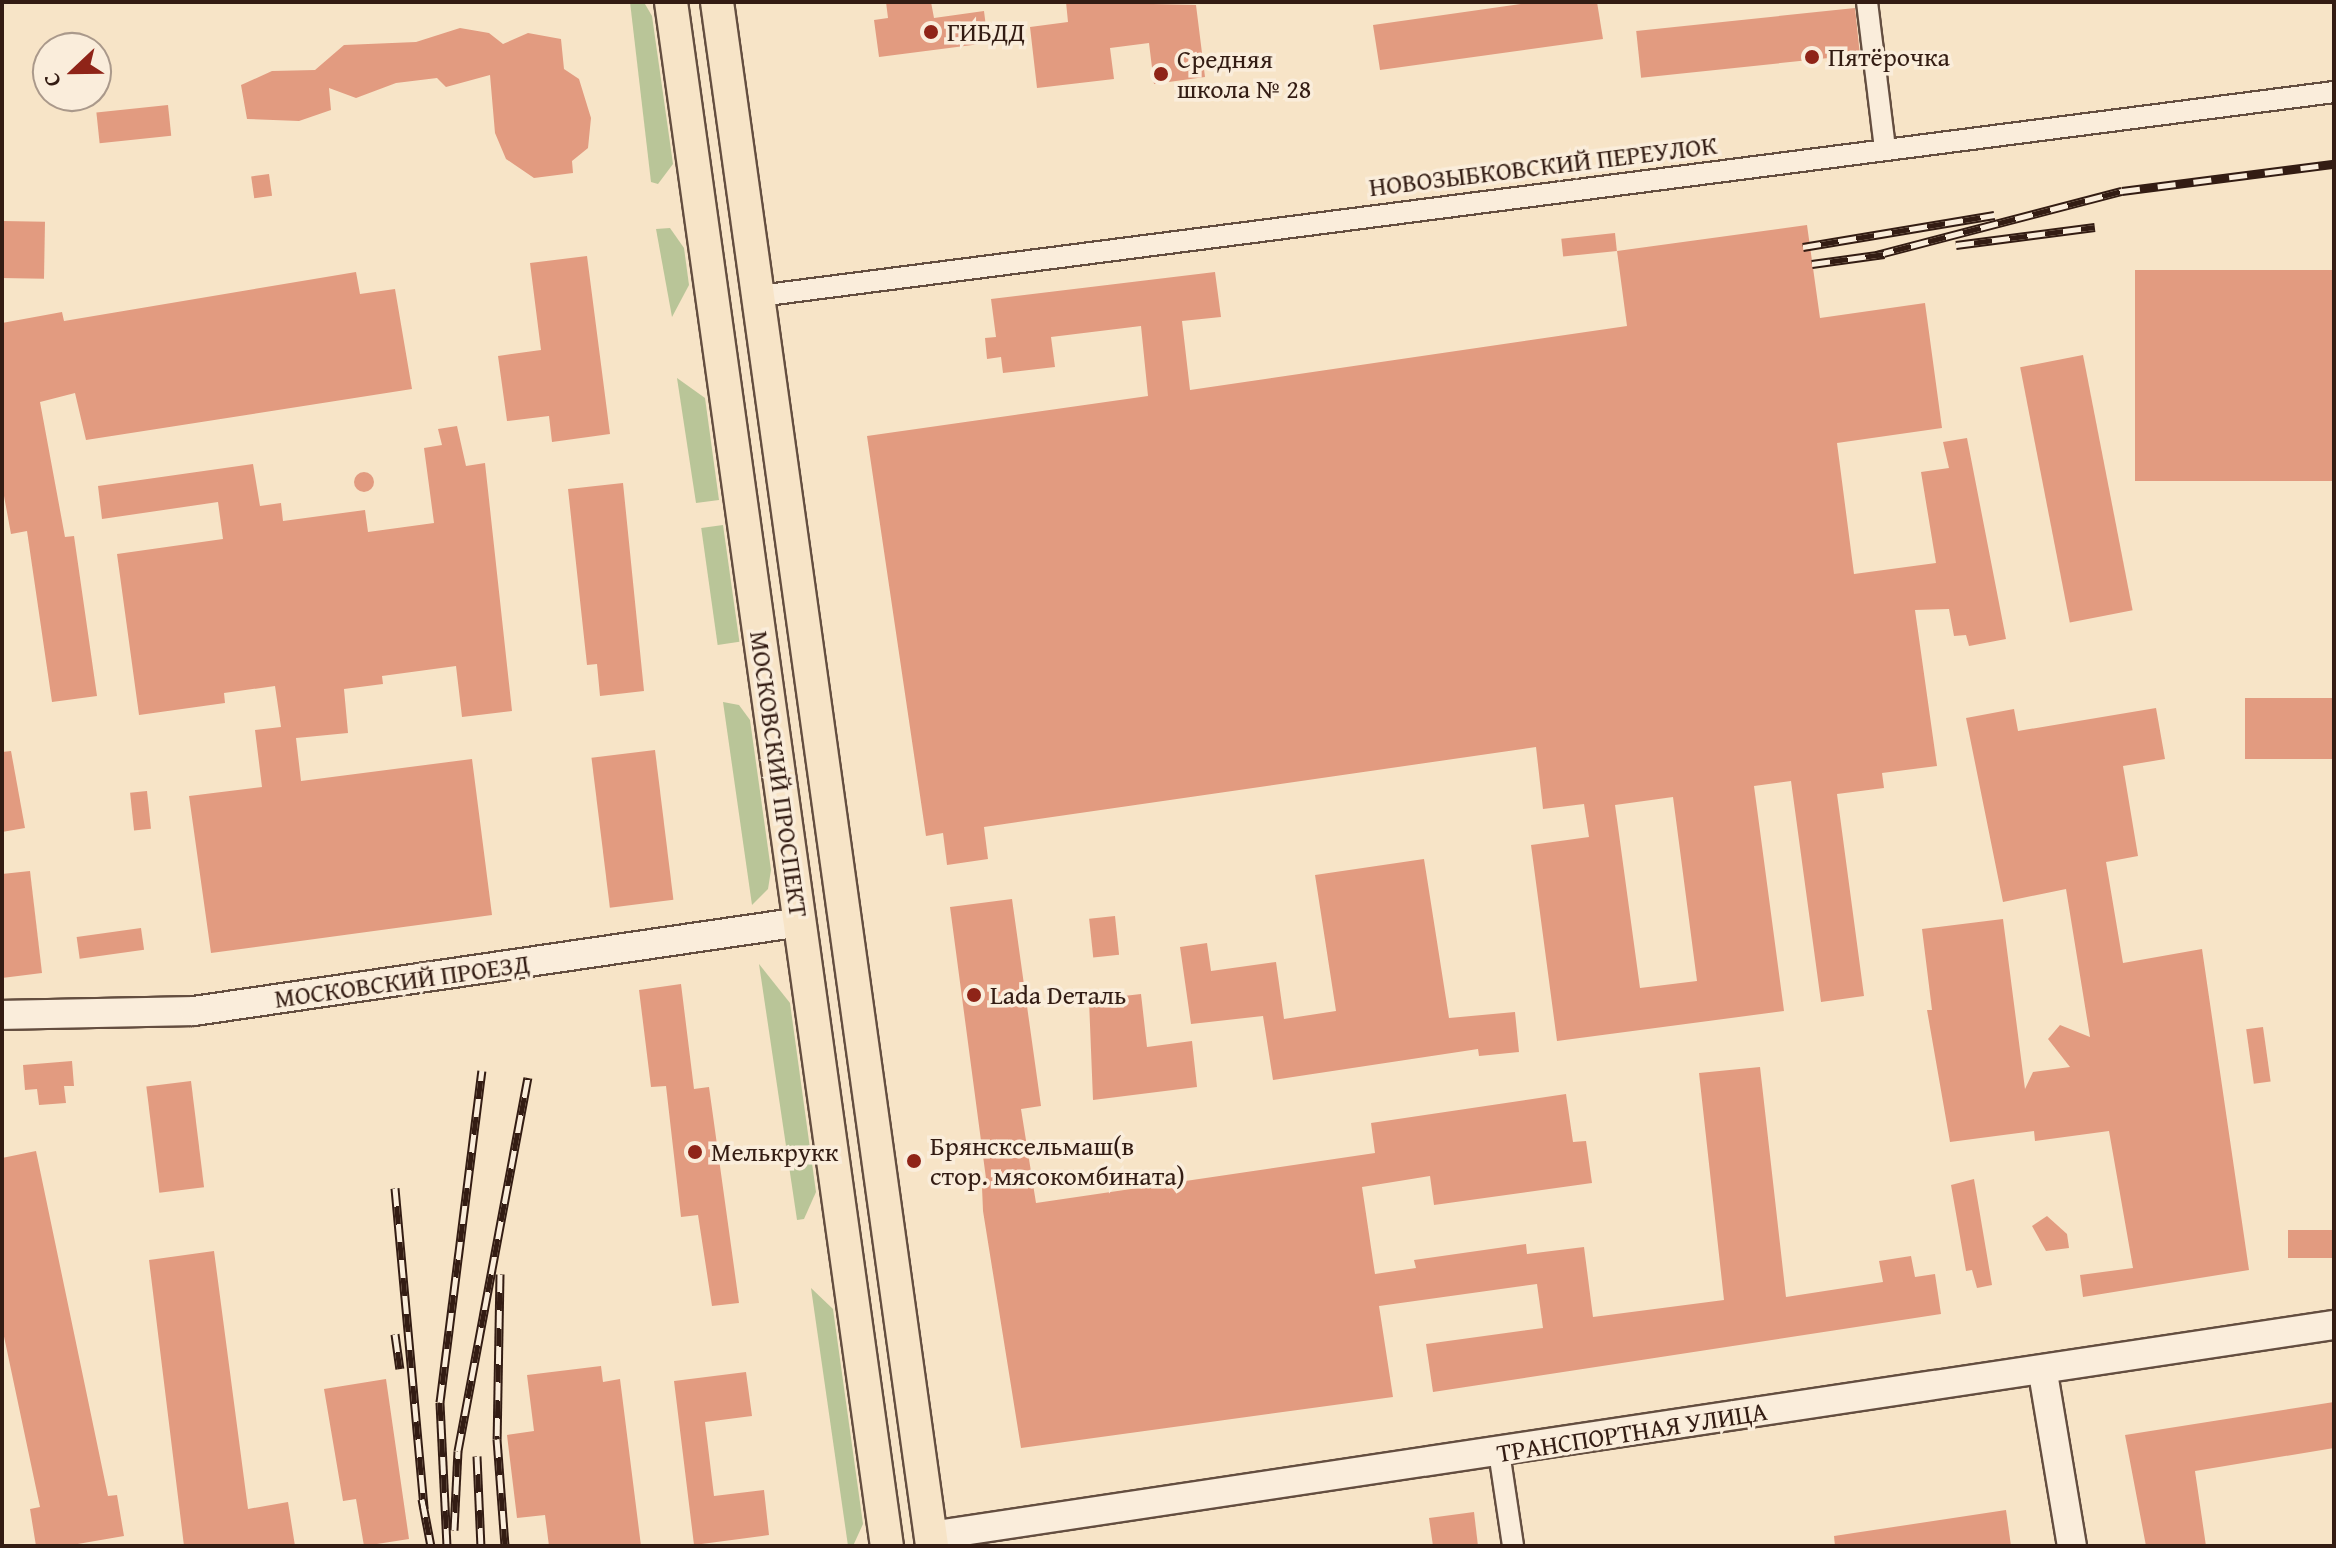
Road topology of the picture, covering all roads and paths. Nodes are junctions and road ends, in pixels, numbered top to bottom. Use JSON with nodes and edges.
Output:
{"nodes":[{"id":1,"x":671,"y":2,"type":"edge"},
{"id":2,"x":717,"y":2,"type":"edge"},
{"id":3,"x":1867,"y":2,"type":"edge"},
{"id":4,"x":2334,"y":92,"type":"edge"},
{"id":5,"x":1885,"y":149,"type":"junction"},
{"id":6,"x":759,"y":296,"type":"junction"},
{"id":7,"x":713,"y":303,"type":"junction"},
{"id":8,"x":801,"y":922,"type":"junction"},
{"id":9,"x":2,"y":1015,"type":"edge"},
{"id":10,"x":2334,"y":1325,"type":"edge"},
{"id":11,"x":2043,"y":1373,"type":"junction"},
{"id":12,"x":1499,"y":1452,"type":"junction"},
{"id":13,"x":931,"y":1541,"type":"edge"},
{"id":14,"x":886,"y":1544,"type":"edge"},
{"id":15,"x":1513,"y":1546,"type":"edge"},
{"id":16,"x":2072,"y":1546,"type":"edge"}],
"edges":[{"from":1,"to":7,"type":"main road","name":"МОСКОВСКИЙ ПРОСПЕКТ"},
{"from":2,"to":6,"type":"main road","name":"МОСКОВСКИЙ ПРОСПЕКТ"},
{"from":3,"to":5,"type":"street"},
{"from":4,"to":5,"type":"street","name":"НОВОЗЫБКОВСКИЙ ПЕРЕУЛОК"},
{"from":5,"to":6,"type":"street","name":"НОВОЗЫБКОВСКИЙ ПЕРЕУЛОК"},
{"from":6,"to":7,"type":"main road"},
{"from":6,"to":13,"type":"main road","name":"МОСКОВСКИЙ ПРОСПЕКТ"},
{"from":7,"to":8,"type":"main road","name":"МОСКОВСКИЙ ПРОСПЕКТ"},
{"from":8,"to":9,"type":"street","name":"МОСКОВСКИЙ ПРОЕЗД"},
{"from":8,"to":14,"type":"main road","name":"МОСКОВСКИЙ ПРОСПЕКТ"},
{"from":10,"to":11,"type":"street","name":"ТРАНСПОРТНАЯ УЛИЦА"},
{"from":11,"to":12,"type":"street","name":"ТРАНСПОРТНАЯ УЛИЦА"},
{"from":11,"to":16,"type":"street"},
{"from":12,"to":13,"type":"street","name":"ТРАНСПОРТНАЯ УЛИЦА"},
{"from":12,"to":15,"type":"street"},
{"from":13,"to":14,"type":"main road"}]}
